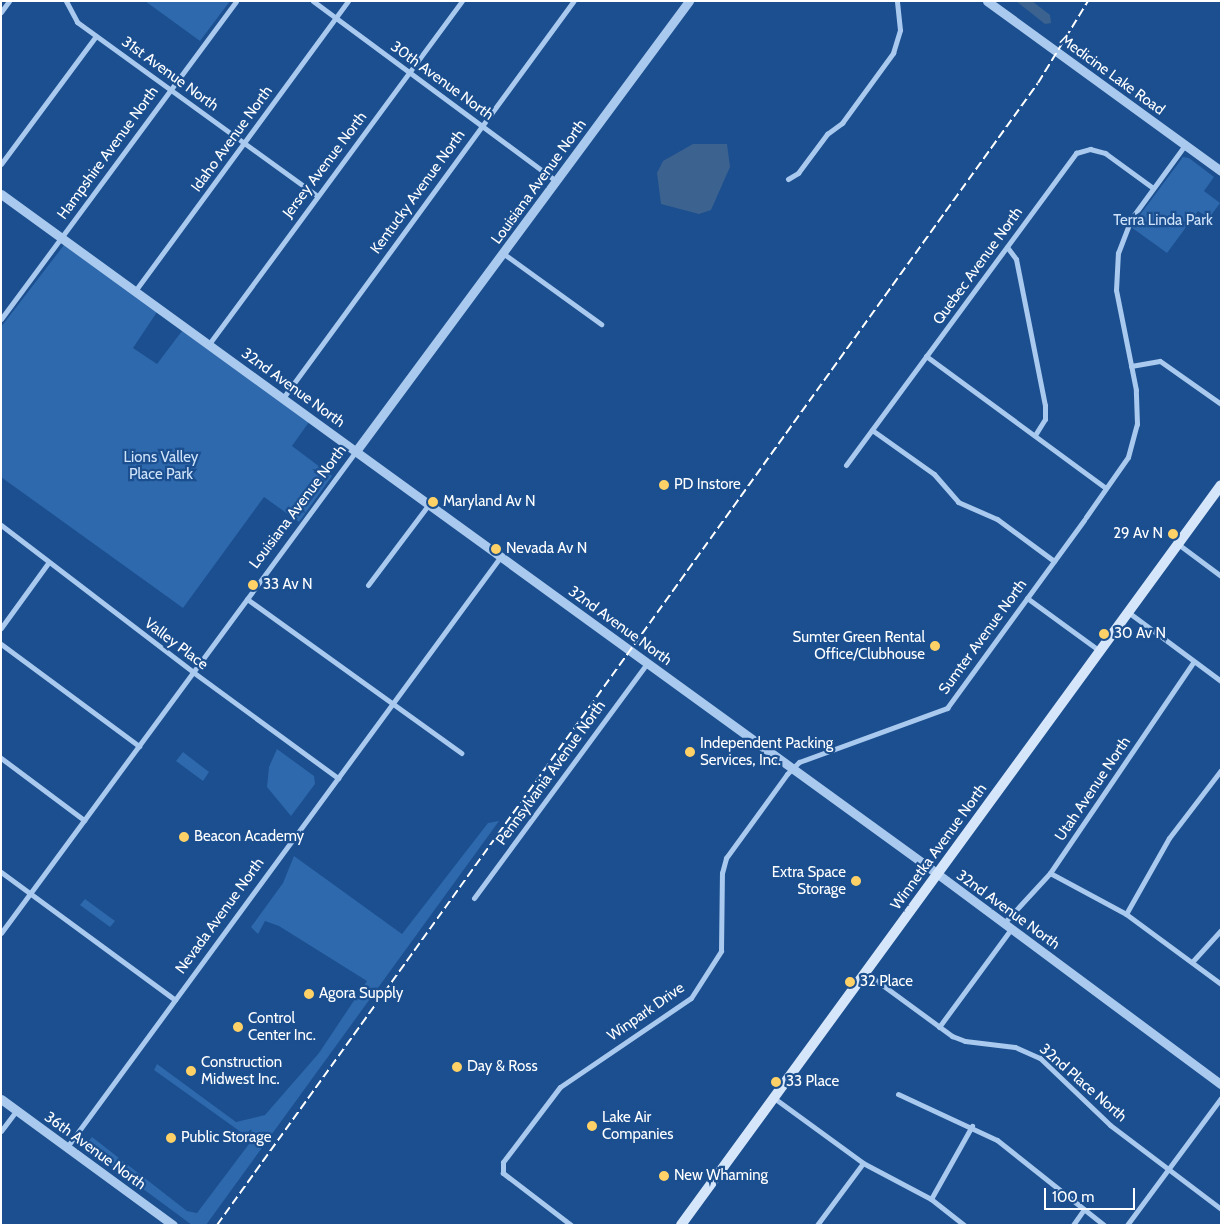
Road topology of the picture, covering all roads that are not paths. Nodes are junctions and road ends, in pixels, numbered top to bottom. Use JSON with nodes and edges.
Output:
{"nodes":[{"id":1,"x":9,"y":1,"type":"edge"},
{"id":2,"x":66,"y":1,"type":"edge"},
{"id":3,"x":236,"y":1,"type":"edge"},
{"id":4,"x":313,"y":1,"type":"edge"},
{"id":5,"x":348,"y":1,"type":"edge"},
{"id":6,"x":462,"y":1,"type":"edge"},
{"id":7,"x":574,"y":1,"type":"edge"},
{"id":8,"x":689,"y":1,"type":"edge"},
{"id":9,"x":897,"y":1,"type":"edge"},
{"id":10,"x":987,"y":1,"type":"edge"},
{"id":11,"x":1,"y":12,"type":"edge"},
{"id":12,"x":336,"y":18,"type":"junction"},
{"id":13,"x":96,"y":36,"type":"junction"},
{"id":14,"x":409,"y":72,"type":"junction"},
{"id":15,"x":170,"y":90,"type":"junction"},
{"id":16,"x":482,"y":126,"type":"junction"},
{"id":17,"x":244,"y":143,"type":"junction"},
{"id":18,"x":1185,"y":145,"type":"junction"},
{"id":19,"x":1,"y":164,"type":"edge"},
{"id":20,"x":1221,"y":171,"type":"edge"},
{"id":21,"x":788,"y":179,"type":"dead end"},
{"id":22,"x":556,"y":181,"type":"junction"},
{"id":23,"x":1153,"y":188,"type":"junction"},
{"id":24,"x":1,"y":194,"type":"edge"},
{"id":25,"x":317,"y":196,"type":"junction"},
{"id":26,"x":61,"y":237,"type":"junction"},
{"id":27,"x":1007,"y":247,"type":"junction"},
{"id":28,"x":504,"y":254,"type":"junction"},
{"id":29,"x":136,"y":291,"type":"junction"},
{"id":30,"x":1,"y":319,"type":"edge"},
{"id":31,"x":601,"y":324,"type":"dead end"},
{"id":32,"x":208,"y":344,"type":"junction"},
{"id":33,"x":926,"y":356,"type":"junction"},
{"id":34,"x":1131,"y":366,"type":"junction"},
{"id":35,"x":283,"y":398,"type":"junction"},
{"id":36,"x":1221,"y":404,"type":"edge"},
{"id":37,"x":872,"y":430,"type":"junction"},
{"id":38,"x":1035,"y":435,"type":"junction"},
{"id":39,"x":356,"y":451,"type":"junction"},
{"id":40,"x":846,"y":465,"type":"dead end"},
{"id":41,"x":1221,"y":485,"type":"edge"},
{"id":42,"x":1106,"y":488,"type":"junction"},
{"id":43,"x":430,"y":504,"type":"junction"},
{"id":44,"x":1,"y":525,"type":"edge"},
{"id":45,"x":1178,"y":544,"type":"junction"},
{"id":46,"x":501,"y":556,"type":"junction"},
{"id":47,"x":1054,"y":561,"type":"junction"},
{"id":48,"x":48,"y":563,"type":"junction"},
{"id":49,"x":1221,"y":576,"type":"edge"},
{"id":50,"x":368,"y":585,"type":"dead end"},
{"id":51,"x":1027,"y":598,"type":"junction"},
{"id":52,"x":247,"y":599,"type":"junction"},
{"id":53,"x":1128,"y":612,"type":"junction"},
{"id":54,"x":1,"y":628,"type":"edge"},
{"id":55,"x":1,"y":644,"type":"edge"},
{"id":56,"x":1100,"y":651,"type":"junction"},
{"id":57,"x":1194,"y":661,"type":"junction"},
{"id":58,"x":647,"y":663,"type":"junction"},
{"id":59,"x":193,"y":672,"type":"junction"},
{"id":60,"x":1221,"y":681,"type":"edge"},
{"id":61,"x":392,"y":704,"type":"junction"},
{"id":62,"x":139,"y":746,"type":"junction"},
{"id":63,"x":461,"y":753,"type":"dead end"},
{"id":64,"x":1,"y":758,"type":"edge"},
{"id":65,"x":793,"y":768,"type":"junction"},
{"id":66,"x":1221,"y":770,"type":"edge"},
{"id":67,"x":338,"y":778,"type":"junction"},
{"id":68,"x":84,"y":820,"type":"junction"},
{"id":69,"x":1,"y":872,"type":"edge"},
{"id":70,"x":1050,"y":873,"type":"junction"},
{"id":71,"x":938,"y":874,"type":"junction"},
{"id":72,"x":30,"y":894,"type":"junction"},
{"id":73,"x":474,"y":898,"type":"dead end"},
{"id":74,"x":1126,"y":914,"type":"junction"},
{"id":75,"x":1007,"y":926,"type":"junction"},
{"id":76,"x":1221,"y":930,"type":"edge"},
{"id":77,"x":1,"y":933,"type":"edge"},
{"id":78,"x":1192,"y":962,"type":"junction"},
{"id":79,"x":866,"y":973,"type":"junction"},
{"id":80,"x":1221,"y":984,"type":"edge"},
{"id":81,"x":175,"y":1000,"type":"junction"},
{"id":82,"x":939,"y":1027,"type":"junction"},
{"id":83,"x":1221,"y":1084,"type":"edge"},
{"id":84,"x":898,"y":1094,"type":"dead end"},
{"id":85,"x":774,"y":1098,"type":"junction"},
{"id":86,"x":1221,"y":1098,"type":"edge"},
{"id":87,"x":1,"y":1099,"type":"edge"},
{"id":88,"x":17,"y":1110,"type":"junction"},
{"id":89,"x":972,"y":1126,"type":"junction"},
{"id":90,"x":1,"y":1131,"type":"edge"},
{"id":91,"x":66,"y":1147,"type":"junction"},
{"id":92,"x":863,"y":1163,"type":"junction"},
{"id":93,"x":1168,"y":1170,"type":"junction"},
{"id":94,"x":931,"y":1199,"type":"junction"},
{"id":95,"x":1221,"y":1208,"type":"edge"},
{"id":96,"x":1084,"y":1210,"type":"junction"},
{"id":97,"x":173,"y":1225,"type":"edge"},
{"id":98,"x":572,"y":1225,"type":"edge"},
{"id":99,"x":680,"y":1225,"type":"edge"},
{"id":100,"x":818,"y":1225,"type":"edge"},
{"id":101,"x":964,"y":1225,"type":"edge"},
{"id":102,"x":1073,"y":1225,"type":"edge"},
{"id":103,"x":1104,"y":1225,"type":"edge"},
{"id":104,"x":1127,"y":1225,"type":"edge"}],
"edges":[{"from":1,"to":11,"type":"street"},
{"from":2,"to":13,"type":"street","name":"31st Avenue North"},
{"from":3,"to":15,"type":"street","name":"Hampshire Avenue North"},
{"from":4,"to":12,"type":"street","name":"30th Avenue North"},
{"from":5,"to":12,"type":"street","name":"Idaho Avenue North"},
{"from":6,"to":14,"type":"street","name":"Jersey Avenue North"},
{"from":7,"to":16,"type":"street","name":"Kentucky Avenue North"},
{"from":8,"to":22,"type":"street","name":"Louisiana Avenue North"},
{"from":9,"to":21,"type":"street"},
{"from":10,"to":18,"type":"street","name":"Medicine Lake Road"},
{"from":12,"to":14,"type":"street","name":"30th Avenue North"},
{"from":12,"to":17,"type":"street","name":"Idaho Avenue North"},
{"from":13,"to":15,"type":"street","name":"31st Avenue North"},
{"from":13,"to":19,"type":"street"},
{"from":14,"to":16,"type":"street","name":"30th Avenue North"},
{"from":14,"to":25,"type":"street","name":"Jersey Avenue North"},
{"from":15,"to":17,"type":"street","name":"31st Avenue North"},
{"from":15,"to":26,"type":"street","name":"Hampshire Avenue North"},
{"from":16,"to":22,"type":"street","name":"30th Avenue North"},
{"from":16,"to":35,"type":"street","name":"Kentucky Avenue North"},
{"from":17,"to":25,"type":"street","name":"31st Avenue North"},
{"from":17,"to":29,"type":"street","name":"Idaho Avenue North"},
{"from":18,"to":20,"type":"street","name":"Medicine Lake Road"},
{"from":18,"to":23,"type":"street","name":"Sumter Avenue North"},
{"from":22,"to":28,"type":"street","name":"Louisiana Avenue North"},
{"from":23,"to":27,"type":"street","name":"Quebec Avenue North"},
{"from":23,"to":34,"type":"street","name":"Sumter Avenue North"},
{"from":24,"to":26,"type":"street","name":"32nd Avenue North"},
{"from":25,"to":32,"type":"street","name":"Jersey Avenue North"},
{"from":26,"to":29,"type":"street","name":"32nd Avenue North"},
{"from":26,"to":30,"type":"street","name":"Hampshire Avenue North"},
{"from":27,"to":33,"type":"street","name":"Quebec Avenue North"},
{"from":27,"to":38,"type":"street"},
{"from":28,"to":31,"type":"street"},
{"from":28,"to":39,"type":"street","name":"Louisiana Avenue North"},
{"from":29,"to":32,"type":"street","name":"32nd Avenue North"},
{"from":32,"to":35,"type":"street","name":"32nd Avenue North"},
{"from":33,"to":37,"type":"street","name":"Quebec Avenue North"},
{"from":33,"to":38,"type":"street"},
{"from":34,"to":36,"type":"street"},
{"from":34,"to":42,"type":"street","name":"Sumter Avenue North"},
{"from":35,"to":39,"type":"street","name":"32nd Avenue North"},
{"from":37,"to":40,"type":"street","name":"Quebec Avenue North"},
{"from":37,"to":47,"type":"street"},
{"from":38,"to":42,"type":"street"},
{"from":39,"to":43,"type":"street","name":"32nd Avenue North"},
{"from":39,"to":52,"type":"street","name":"Louisiana Avenue North"},
{"from":41,"to":45,"type":"main road","name":"Winnetka Avenue North"},
{"from":42,"to":47,"type":"street","name":"Sumter Avenue North"},
{"from":43,"to":46,"type":"street","name":"32nd Avenue North"},
{"from":43,"to":50,"type":"street"},
{"from":44,"to":48,"type":"street","name":"Valley Place"},
{"from":45,"to":49,"type":"street"},
{"from":45,"to":53,"type":"main road","name":"Winnetka Avenue North"},
{"from":46,"to":58,"type":"street","name":"32nd Avenue North"},
{"from":46,"to":61,"type":"street","name":"Nevada Avenue North"},
{"from":47,"to":51,"type":"street","name":"Sumter Avenue North"},
{"from":48,"to":54,"type":"street"},
{"from":48,"to":59,"type":"street","name":"Valley Place"},
{"from":51,"to":56,"type":"street"},
{"from":51,"to":65,"type":"street","name":"Sumter Avenue North"},
{"from":52,"to":59,"type":"street","name":"Louisiana Avenue North"},
{"from":52,"to":61,"type":"street"},
{"from":53,"to":56,"type":"main road","name":"Winnetka Avenue North"},
{"from":53,"to":57,"type":"street"},
{"from":55,"to":62,"type":"street"},
{"from":56,"to":71,"type":"main road","name":"Winnetka Avenue North"},
{"from":57,"to":60,"type":"street"},
{"from":57,"to":70,"type":"street","name":"Utah Avenue North"},
{"from":58,"to":65,"type":"street","name":"32nd Avenue North"},
{"from":58,"to":73,"type":"street","name":"Pennsylvania Avenue North"},
{"from":59,"to":62,"type":"street","name":"Louisiana Avenue North"},
{"from":59,"to":67,"type":"street","name":"Valley Place"},
{"from":61,"to":63,"type":"street"},
{"from":61,"to":67,"type":"street","name":"Nevada Avenue North"},
{"from":62,"to":68,"type":"street","name":"Louisiana Avenue North"},
{"from":64,"to":68,"type":"street"},
{"from":65,"to":71,"type":"street","name":"32nd Avenue North"},
{"from":65,"to":98,"type":"street","name":"Winpark Drive"},
{"from":66,"to":74,"type":"street"},
{"from":67,"to":81,"type":"street","name":"Nevada Avenue North"},
{"from":68,"to":72,"type":"street","name":"Louisiana Avenue North"},
{"from":69,"to":72,"type":"street"},
{"from":70,"to":74,"type":"street"},
{"from":70,"to":75,"type":"street","name":"Utah Avenue North"},
{"from":71,"to":75,"type":"street","name":"32nd Avenue North"},
{"from":71,"to":79,"type":"main road","name":"Winnetka Avenue North"},
{"from":72,"to":77,"type":"street","name":"Louisiana Avenue North"},
{"from":72,"to":81,"type":"street"},
{"from":74,"to":78,"type":"street"},
{"from":75,"to":82,"type":"street","name":"Utah Avenue North"},
{"from":75,"to":83,"type":"street","name":"32nd Avenue North"},
{"from":76,"to":78,"type":"street"},
{"from":78,"to":80,"type":"street"},
{"from":79,"to":82,"type":"street","name":"32nd Place North"},
{"from":79,"to":85,"type":"main road","name":"Winnetka Avenue North"},
{"from":81,"to":91,"type":"street","name":"Nevada Avenue North"},
{"from":82,"to":93,"type":"street","name":"32nd Place North"},
{"from":84,"to":89,"type":"street"},
{"from":85,"to":92,"type":"street"},
{"from":85,"to":99,"type":"main road","name":"Winnetka Avenue North"},
{"from":86,"to":93,"type":"street"},
{"from":87,"to":88,"type":"street","name":"36th Avenue North"},
{"from":88,"to":90,"type":"street"},
{"from":88,"to":91,"type":"street","name":"36th Avenue North"},
{"from":89,"to":94,"type":"street"},
{"from":89,"to":96,"type":"street"},
{"from":91,"to":97,"type":"street","name":"36th Avenue North"},
{"from":92,"to":94,"type":"street"},
{"from":92,"to":100,"type":"street"},
{"from":93,"to":95,"type":"street","name":"32nd Place North"},
{"from":93,"to":104,"type":"street"},
{"from":94,"to":101,"type":"street"},
{"from":96,"to":102,"type":"street"},
{"from":96,"to":103,"type":"street"}]}
